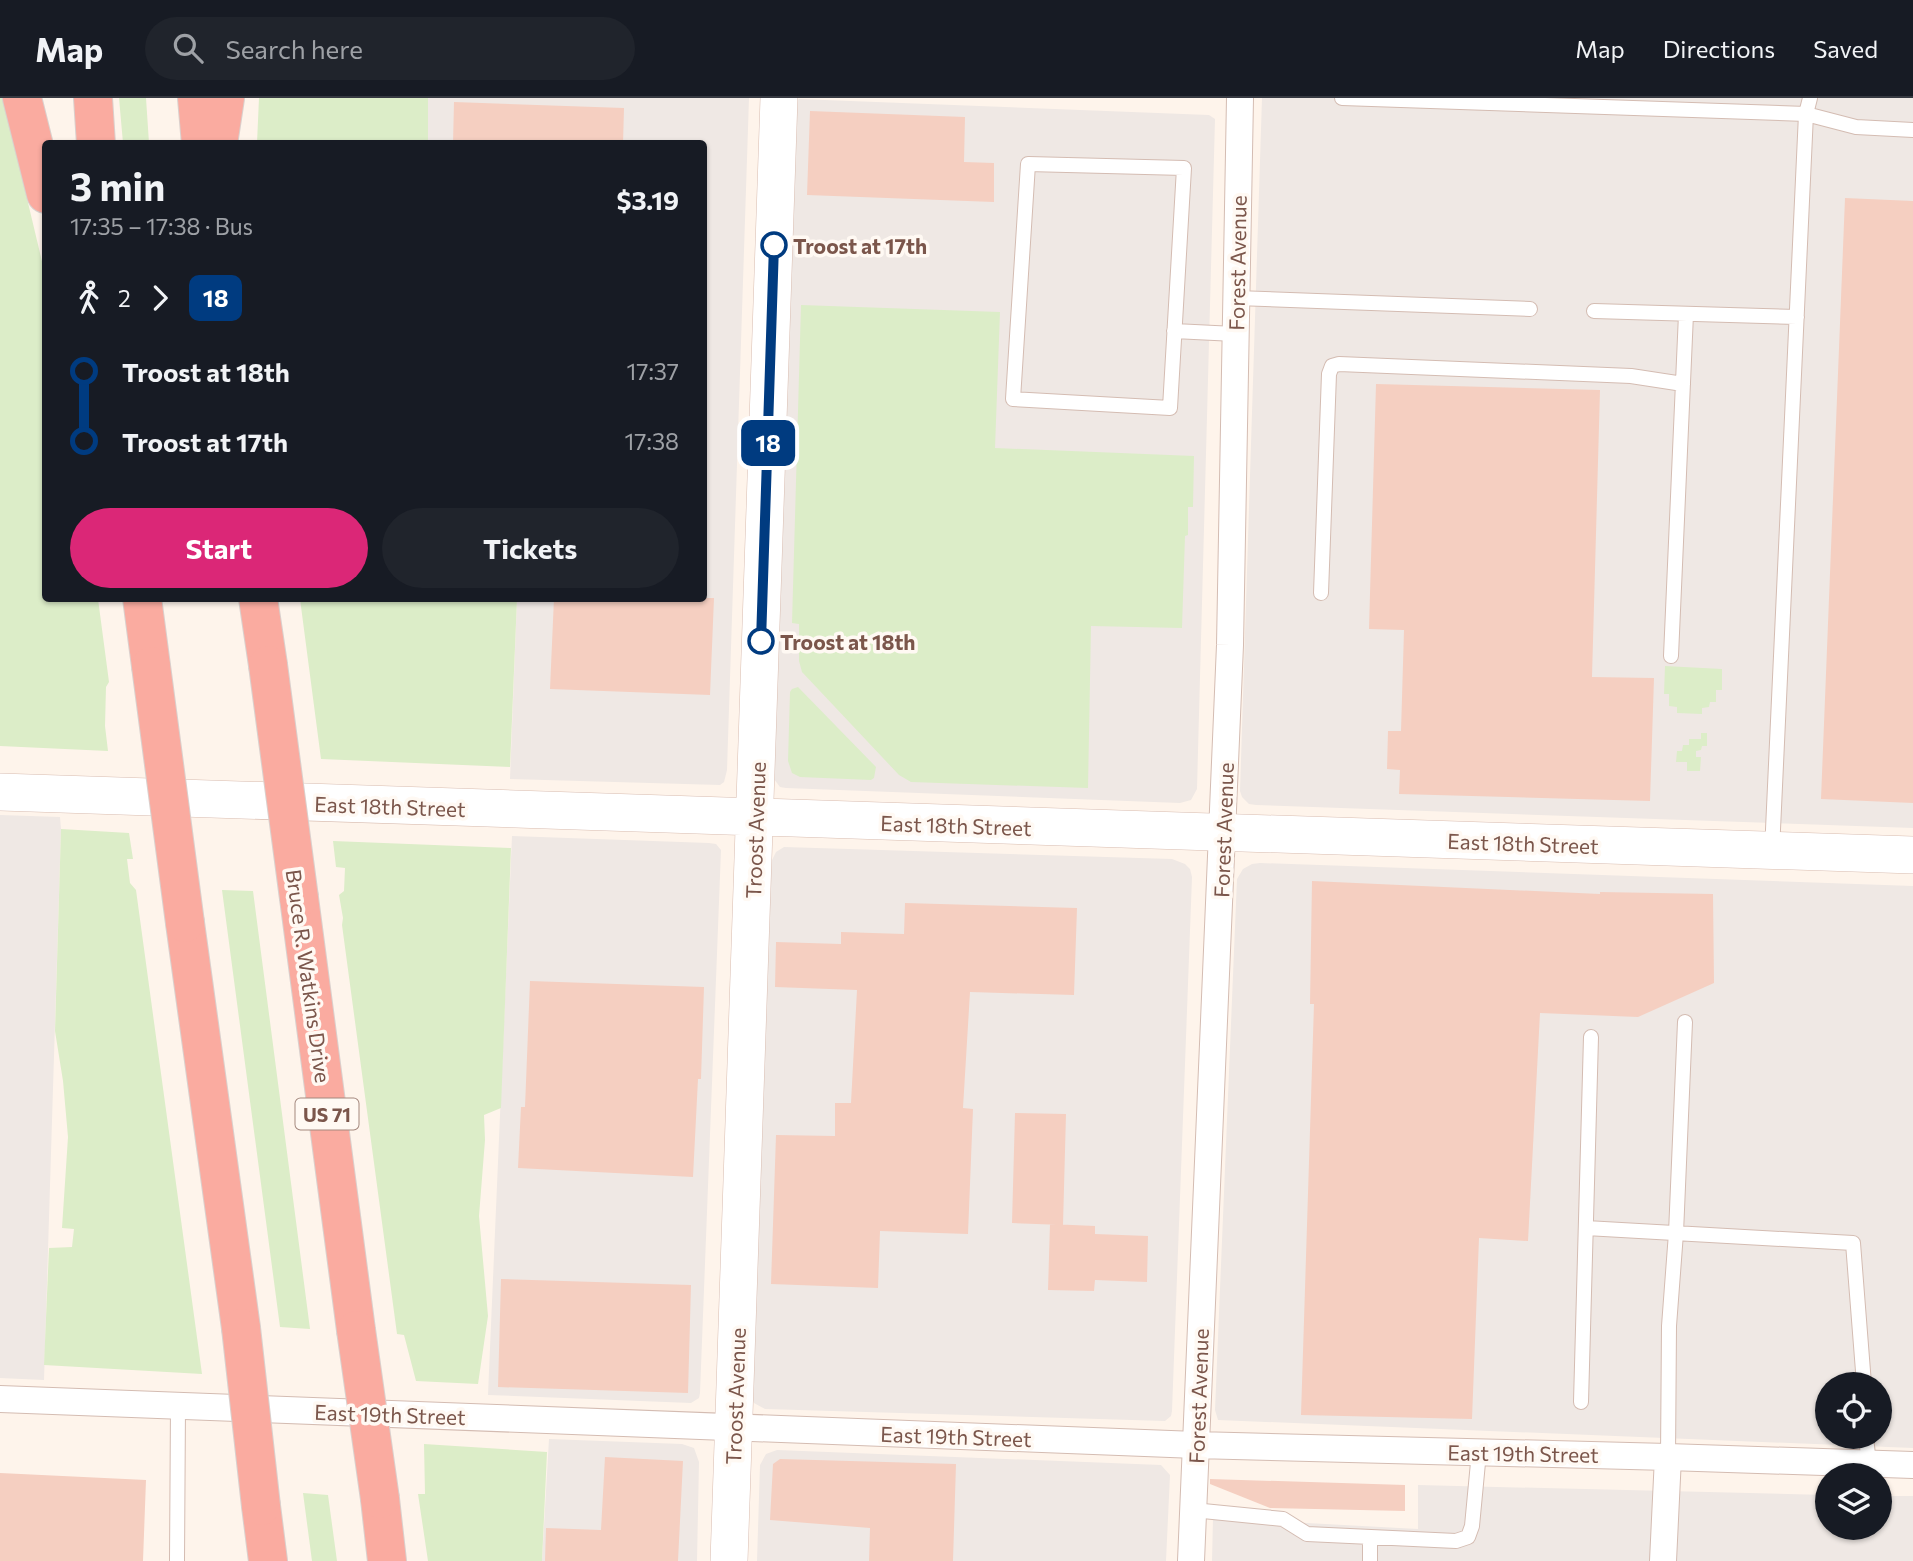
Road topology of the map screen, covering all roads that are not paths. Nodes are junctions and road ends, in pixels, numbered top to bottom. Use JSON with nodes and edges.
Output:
{"nodes":[{"id":1,"x":22,"y":98,"type":"edge"},
{"id":2,"x":93,"y":98,"type":"edge"},
{"id":3,"x":197,"y":98,"type":"edge"},
{"id":4,"x":225,"y":98,"type":"edge"},
{"id":5,"x":779,"y":98,"type":"edge"},
{"id":6,"x":1240,"y":98,"type":"edge"},
{"id":7,"x":1342,"y":98,"type":"edge"},
{"id":8,"x":1810,"y":98,"type":"edge"},
{"id":9,"x":1807,"y":114,"type":"junction"},
{"id":10,"x":1913,"y":130,"type":"edge"},
{"id":11,"x":96,"y":140,"type":"edge"},
{"id":12,"x":201,"y":140,"type":"edge"},
{"id":13,"x":219,"y":140,"type":"edge"},
{"id":14,"x":42,"y":178,"type":"edge"},
{"id":15,"x":1236,"y":298,"type":"junction"},
{"id":16,"x":1530,"y":309,"type":"dead end"},
{"id":17,"x":1594,"y":311,"type":"dead end"},
{"id":18,"x":1686,"y":314,"type":"junction"},
{"id":19,"x":1797,"y":317,"type":"junction"},
{"id":20,"x":1174,"y":331,"type":"junction"},
{"id":21,"x":1235,"y":334,"type":"junction"},
{"id":22,"x":1683,"y":384,"type":"junction"},
{"id":23,"x":1321,"y":593,"type":"dead end"},
{"id":24,"x":143,"y":602,"type":"edge"},
{"id":25,"x":259,"y":602,"type":"edge"},
{"id":26,"x":1671,"y":656,"type":"dead end"},
{"id":27,"x":0,"y":792,"type":"edge"},
{"id":28,"x":755,"y":818,"type":"junction"},
{"id":29,"x":1224,"y":833,"type":"junction"},
{"id":30,"x":1772,"y":851,"type":"junction"},
{"id":31,"x":1913,"y":855,"type":"edge"},
{"id":32,"x":1685,"y":1022,"type":"dead end"},
{"id":33,"x":1591,"y":1037,"type":"dead end"},
{"id":34,"x":1586,"y":1228,"type":"junction"},
{"id":35,"x":1676,"y":1233,"type":"junction"},
{"id":36,"x":1863,"y":1372,"type":"edge"},
{"id":37,"x":0,"y":1399,"type":"edge"},
{"id":38,"x":1581,"y":1402,"type":"dead end"},
{"id":39,"x":178,"y":1406,"type":"junction"},
{"id":40,"x":733,"y":1428,"type":"junction"},
{"id":41,"x":1196,"y":1445,"type":"junction"},
{"id":42,"x":1479,"y":1452,"type":"junction"},
{"id":43,"x":1668,"y":1457,"type":"junction"},
{"id":44,"x":1840,"y":1463,"type":"edge"},
{"id":45,"x":1892,"y":1465,"type":"edge"},
{"id":46,"x":1913,"y":1465,"type":"edge"},
{"id":47,"x":1193,"y":1510,"type":"junction"},
{"id":48,"x":1370,"y":1538,"type":"junction"},
{"id":49,"x":177,"y":1561,"type":"edge"},
{"id":50,"x":268,"y":1561,"type":"edge"},
{"id":51,"x":387,"y":1561,"type":"edge"},
{"id":52,"x":729,"y":1561,"type":"edge"},
{"id":53,"x":1191,"y":1561,"type":"edge"},
{"id":54,"x":1370,"y":1561,"type":"edge"},
{"id":55,"x":1663,"y":1561,"type":"edge"}],
"edges":[{"from":1,"to":14,"type":"highway"},
{"from":2,"to":11,"type":"highway"},
{"from":3,"to":12,"type":"highway"},
{"from":4,"to":13,"type":"highway"},
{"from":5,"to":28,"type":"main road","name":"Troost Avenue"},
{"from":6,"to":15,"type":"street","name":"Forest Avenue"},
{"from":7,"to":9,"type":"lane"},
{"from":8,"to":9,"type":"lane"},
{"from":9,"to":10,"type":"lane"},
{"from":9,"to":19,"type":"lane"},
{"from":15,"to":16,"type":"lane"},
{"from":15,"to":21,"type":"street","name":"Forest Avenue"},
{"from":17,"to":18,"type":"lane"},
{"from":18,"to":19,"type":"lane"},
{"from":18,"to":22,"type":"lane"},
{"from":19,"to":30,"type":"lane"},
{"from":20,"to":20,"type":"lane"},
{"from":20,"to":21,"type":"lane"},
{"from":21,"to":29,"type":"street","name":"Forest Avenue"},
{"from":22,"to":23,"type":"lane"},
{"from":22,"to":26,"type":"lane"},
{"from":24,"to":50,"type":"highway","bridge":true},
{"from":25,"to":51,"type":"highway","name":"Bruce R. Watkins Drive","number":"US 71","bridge":true},
{"from":27,"to":28,"type":"main road","name":"East 18th Street"},
{"from":28,"to":29,"type":"main road","name":"East 18th Street"},
{"from":28,"to":40,"type":"main road","name":"Troost Avenue"},
{"from":29,"to":30,"type":"main road","name":"East 18th Street"},
{"from":29,"to":41,"type":"street","name":"Forest Avenue"},
{"from":30,"to":31,"type":"main road","name":"East 18th Street"},
{"from":32,"to":35,"type":"lane"},
{"from":33,"to":34,"type":"lane"},
{"from":34,"to":35,"type":"lane"},
{"from":34,"to":38,"type":"lane"},
{"from":35,"to":36,"type":"lane"},
{"from":35,"to":43,"type":"lane"},
{"from":37,"to":39,"type":"street","name":"East 19th Street"},
{"from":39,"to":40,"type":"street","name":"East 19th Street"},
{"from":39,"to":49,"type":"lane"},
{"from":40,"to":41,"type":"street","name":"East 19th Street"},
{"from":40,"to":52,"type":"main road","name":"Troost Avenue"},
{"from":41,"to":42,"type":"street","name":"East 19th Street"},
{"from":41,"to":47,"type":"street","name":"Forest Avenue"},
{"from":42,"to":43,"type":"street","name":"East 19th Street"},
{"from":42,"to":48,"type":"lane"},
{"from":43,"to":44,"type":"street","name":"East 19th Street"},
{"from":43,"to":55,"type":"street"},
{"from":45,"to":46,"type":"street","name":"East 19th Street"},
{"from":47,"to":48,"type":"lane"},
{"from":47,"to":53,"type":"street","name":"Forest Avenue"},
{"from":48,"to":54,"type":"lane"}]}
